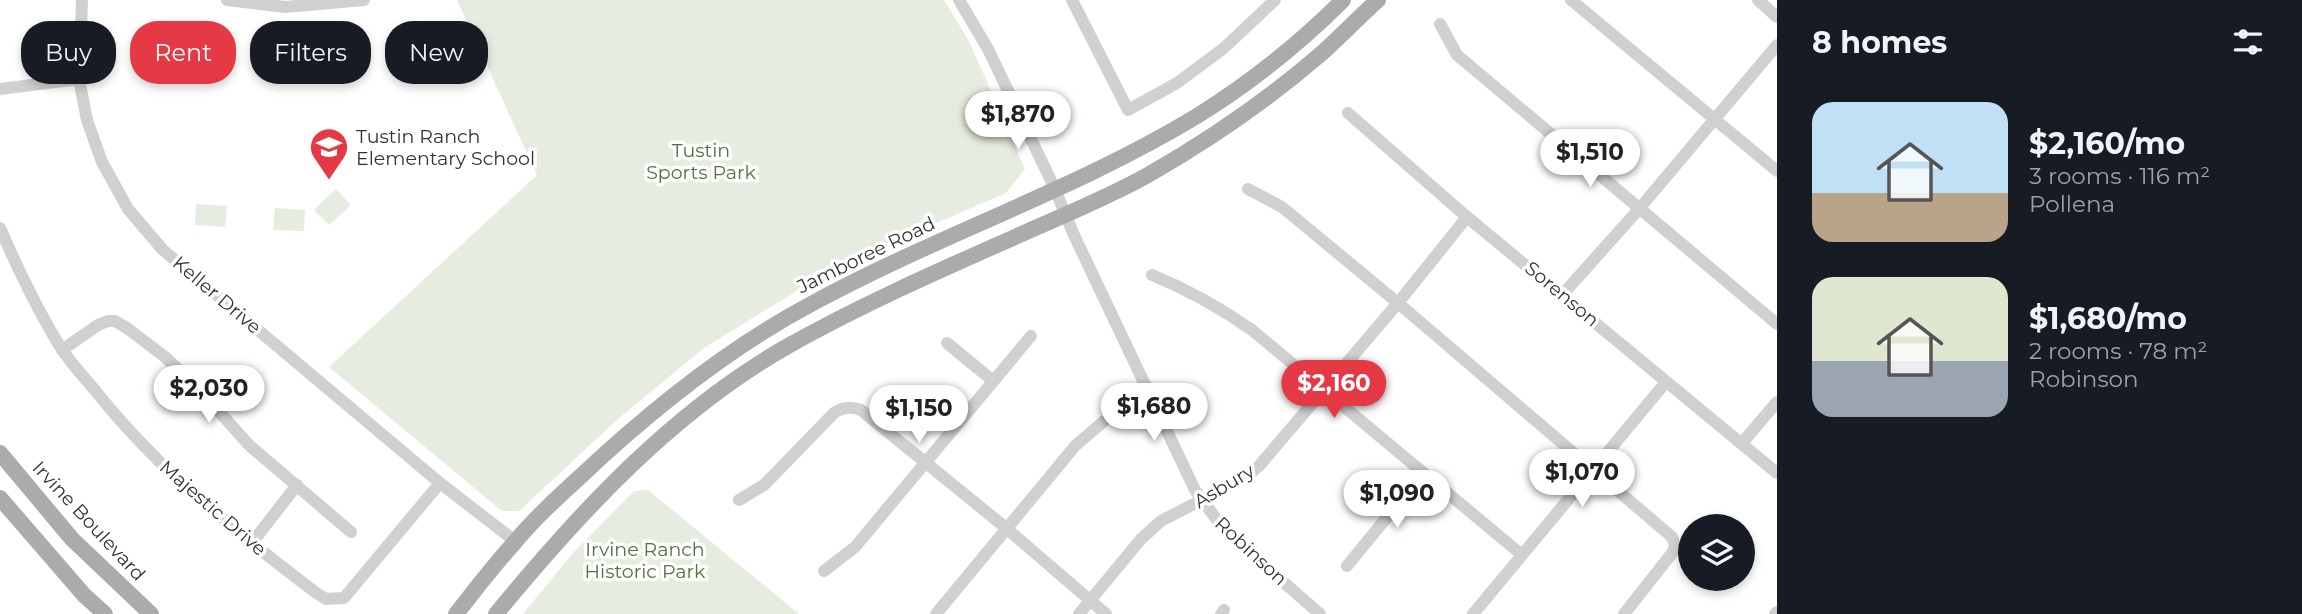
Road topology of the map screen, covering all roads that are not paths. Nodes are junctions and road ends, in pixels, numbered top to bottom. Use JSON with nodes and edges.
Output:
{"nodes":[{"id":1,"x":82,"y":0,"type":"edge"},
{"id":2,"x":228,"y":0,"type":"edge"},
{"id":3,"x":364,"y":0,"type":"edge"},
{"id":4,"x":959,"y":0,"type":"edge"},
{"id":5,"x":1072,"y":0,"type":"edge"},
{"id":6,"x":1275,"y":0,"type":"edge"},
{"id":7,"x":1343,"y":0,"type":"edge"},
{"id":8,"x":1378,"y":0,"type":"edge"},
{"id":9,"x":1571,"y":0,"type":"edge"},
{"id":10,"x":1758,"y":0,"type":"edge"},
{"id":11,"x":1777,"y":17,"type":"edge"},
{"id":12,"x":81,"y":21,"type":"edge"},
{"id":13,"x":1440,"y":24,"type":"dead end"},
{"id":14,"x":1777,"y":45,"type":"edge"},
{"id":15,"x":40,"y":84,"type":"edge"},
{"id":16,"x":80,"y":84,"type":"edge"},
{"id":17,"x":0,"y":89,"type":"edge"},
{"id":18,"x":1348,"y":113,"type":"dead end"},
{"id":19,"x":1715,"y":119,"type":"junction"},
{"id":20,"x":1777,"y":171,"type":"edge"},
{"id":21,"x":1248,"y":188,"type":"dead end"},
{"id":22,"x":1055,"y":189,"type":"junction"},
{"id":23,"x":1639,"y":209,"type":"junction"},
{"id":24,"x":1065,"y":215,"type":"junction"},
{"id":25,"x":1467,"y":217,"type":"junction"},
{"id":26,"x":0,"y":228,"type":"edge"},
{"id":27,"x":1152,"y":275,"type":"dead end"},
{"id":28,"x":1563,"y":294,"type":"junction"},
{"id":29,"x":1398,"y":303,"type":"junction"},
{"id":30,"x":1777,"y":324,"type":"edge"},
{"id":31,"x":1031,"y":336,"type":"dead end"},
{"id":32,"x":947,"y":343,"type":"dead end"},
{"id":33,"x":62,"y":350,"type":"junction"},
{"id":34,"x":992,"y":380,"type":"junction"},
{"id":35,"x":1666,"y":382,"type":"junction"},
{"id":36,"x":1325,"y":390,"type":"junction"},
{"id":37,"x":1777,"y":402,"type":"edge"},
{"id":38,"x":1104,"y":421,"type":"dead end"},
{"id":39,"x":1742,"y":443,"type":"junction"},
{"id":40,"x":0,"y":453,"type":"edge"},
{"id":41,"x":926,"y":463,"type":"junction"},
{"id":42,"x":1593,"y":470,"type":"junction"},
{"id":43,"x":1423,"y":473,"type":"junction"},
{"id":44,"x":1777,"y":473,"type":"edge"},
{"id":45,"x":440,"y":482,"type":"junction"},
{"id":46,"x":297,"y":485,"type":"junction"},
{"id":47,"x":0,"y":498,"type":"edge"},
{"id":48,"x":739,"y":500,"type":"dead end"},
{"id":49,"x":1202,"y":500,"type":"junction"},
{"id":50,"x":1006,"y":528,"type":"junction"},
{"id":51,"x":351,"y":532,"type":"dead end"},
{"id":52,"x":515,"y":541,"type":"junction"},
{"id":53,"x":251,"y":544,"type":"junction"},
{"id":54,"x":1522,"y":555,"type":"junction"},
{"id":55,"x":1347,"y":566,"type":"dead end"},
{"id":56,"x":824,"y":571,"type":"dead end"},
{"id":57,"x":1090,"y":601,"type":"junction"},
{"id":58,"x":105,"y":614,"type":"edge"},
{"id":59,"x":151,"y":614,"type":"edge"},
{"id":60,"x":456,"y":614,"type":"edge"},
{"id":61,"x":496,"y":614,"type":"edge"},
{"id":62,"x":936,"y":614,"type":"edge"},
{"id":63,"x":1079,"y":614,"type":"edge"},
{"id":64,"x":1106,"y":614,"type":"edge"},
{"id":65,"x":1320,"y":614,"type":"edge"},
{"id":66,"x":1473,"y":614,"type":"edge"},
{"id":67,"x":1624,"y":614,"type":"edge"}],
"edges":[{"from":1,"to":12,"type":"street","name":"Keller Drive"},
{"from":2,"to":3,"type":"street"},
{"from":4,"to":22,"type":"street","name":"Robinson"},
{"from":5,"to":6,"type":"street"},
{"from":7,"to":22,"type":"main road","name":"Jamboree Road"},
{"from":8,"to":24,"type":"main road"},
{"from":9,"to":19,"type":"street"},
{"from":10,"to":11,"type":"street"},
{"from":13,"to":23,"type":"street"},
{"from":14,"to":19,"type":"street"},
{"from":15,"to":17,"type":"street"},
{"from":16,"to":45,"type":"street","name":"Keller Drive"},
{"from":18,"to":25,"type":"street","name":"Sorenson"},
{"from":19,"to":20,"type":"street"},
{"from":19,"to":23,"type":"street"},
{"from":21,"to":29,"type":"street"},
{"from":22,"to":24,"type":"street","name":"Robinson"},
{"from":22,"to":52,"type":"main road","name":"Jamboree Road"},
{"from":23,"to":28,"type":"street"},
{"from":23,"to":30,"type":"street"},
{"from":24,"to":49,"type":"street","name":"Robinson"},
{"from":24,"to":61,"type":"main road"},
{"from":25,"to":28,"type":"street","name":"Sorenson"},
{"from":25,"to":29,"type":"street","name":"Asbury"},
{"from":26,"to":33,"type":"street","name":"Majestic Drive"},
{"from":27,"to":36,"type":"street"},
{"from":28,"to":35,"type":"street","name":"Sorenson"},
{"from":29,"to":36,"type":"street","name":"Asbury"},
{"from":29,"to":42,"type":"street"},
{"from":31,"to":34,"type":"street"},
{"from":32,"to":34,"type":"street"},
{"from":33,"to":46,"type":"street"},
{"from":33,"to":53,"type":"street","name":"Majestic Drive"},
{"from":34,"to":41,"type":"street"},
{"from":35,"to":39,"type":"street","name":"Sorenson"},
{"from":35,"to":42,"type":"street"},
{"from":36,"to":43,"type":"street"},
{"from":36,"to":49,"type":"street","name":"Asbury"},
{"from":37,"to":39,"type":"street"},
{"from":38,"to":50,"type":"street"},
{"from":39,"to":44,"type":"street","name":"Sorenson"},
{"from":40,"to":59,"type":"main road","name":"Irvine Boulevard"},
{"from":41,"to":48,"type":"street"},
{"from":41,"to":50,"type":"street"},
{"from":41,"to":56,"type":"street"},
{"from":42,"to":54,"type":"street"},
{"from":42,"to":67,"type":"street"},
{"from":43,"to":54,"type":"street"},
{"from":43,"to":55,"type":"street"},
{"from":45,"to":52,"type":"street","name":"Keller Drive"},
{"from":45,"to":53,"type":"street","name":"Majestic Drive"},
{"from":46,"to":51,"type":"street"},
{"from":46,"to":53,"type":"street"},
{"from":47,"to":58,"type":"main road"},
{"from":49,"to":57,"type":"street","name":"Asbury"},
{"from":49,"to":65,"type":"street","name":"Robinson"},
{"from":50,"to":57,"type":"street"},
{"from":50,"to":62,"type":"street"},
{"from":52,"to":60,"type":"main road","name":"Jamboree Road"},
{"from":54,"to":66,"type":"street"},
{"from":57,"to":63,"type":"street","name":"Asbury"},
{"from":57,"to":64,"type":"street"}]}
